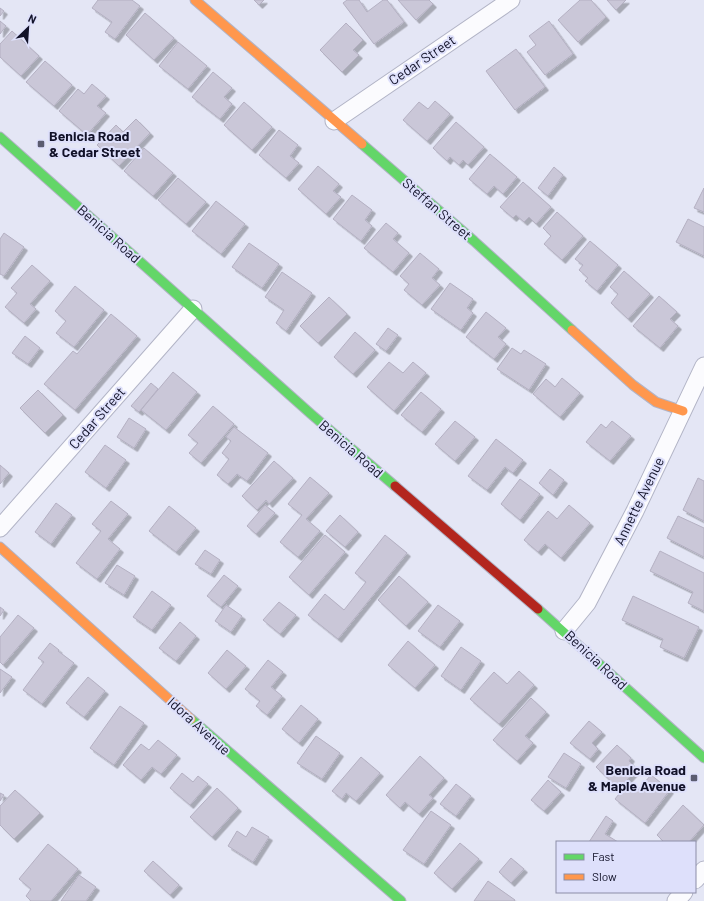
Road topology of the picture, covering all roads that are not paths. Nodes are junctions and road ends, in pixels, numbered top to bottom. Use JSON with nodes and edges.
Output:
{"nodes":[{"id":1,"x":195,"y":0,"type":"edge"},
{"id":2,"x":510,"y":0,"type":"edge"},
{"id":3,"x":334,"y":120,"type":"junction"},
{"id":4,"x":0,"y":137,"type":"edge"},
{"id":5,"x":193,"y":309,"type":"junction"},
{"id":6,"x":704,"y":366,"type":"edge"},
{"id":7,"x":682,"y":411,"type":"junction"},
{"id":8,"x":0,"y":528,"type":"edge"},
{"id":9,"x":0,"y":547,"type":"edge"},
{"id":10,"x":564,"y":631,"type":"junction"},
{"id":11,"x":704,"y":758,"type":"edge"},
{"id":12,"x":704,"y":870,"type":"edge"},
{"id":13,"x":696,"y":879,"type":"edge"},
{"id":14,"x":683,"y":893,"type":"edge"},
{"id":15,"x":401,"y":901,"type":"edge"},
{"id":16,"x":676,"y":901,"type":"edge"}],
"edges":[{"from":1,"to":3,"type":"street","name":"Steffan Street"},
{"from":2,"to":3,"type":"street","name":"Cedar Street"},
{"from":3,"to":7,"type":"street","name":"Steffan Street"},
{"from":4,"to":5,"type":"street","name":"Benicia Road"},
{"from":5,"to":8,"type":"street","name":"Cedar Street"},
{"from":5,"to":10,"type":"street","name":"Benicia Road"},
{"from":6,"to":7,"type":"street","name":"Annette Avenue"},
{"from":7,"to":10,"type":"street","name":"Annette Avenue"},
{"from":9,"to":15,"type":"street","name":"Idora Avenue"},
{"from":10,"to":11,"type":"street","name":"Benicia Road"},
{"from":12,"to":13,"type":"street"},
{"from":14,"to":16,"type":"street"}]}
